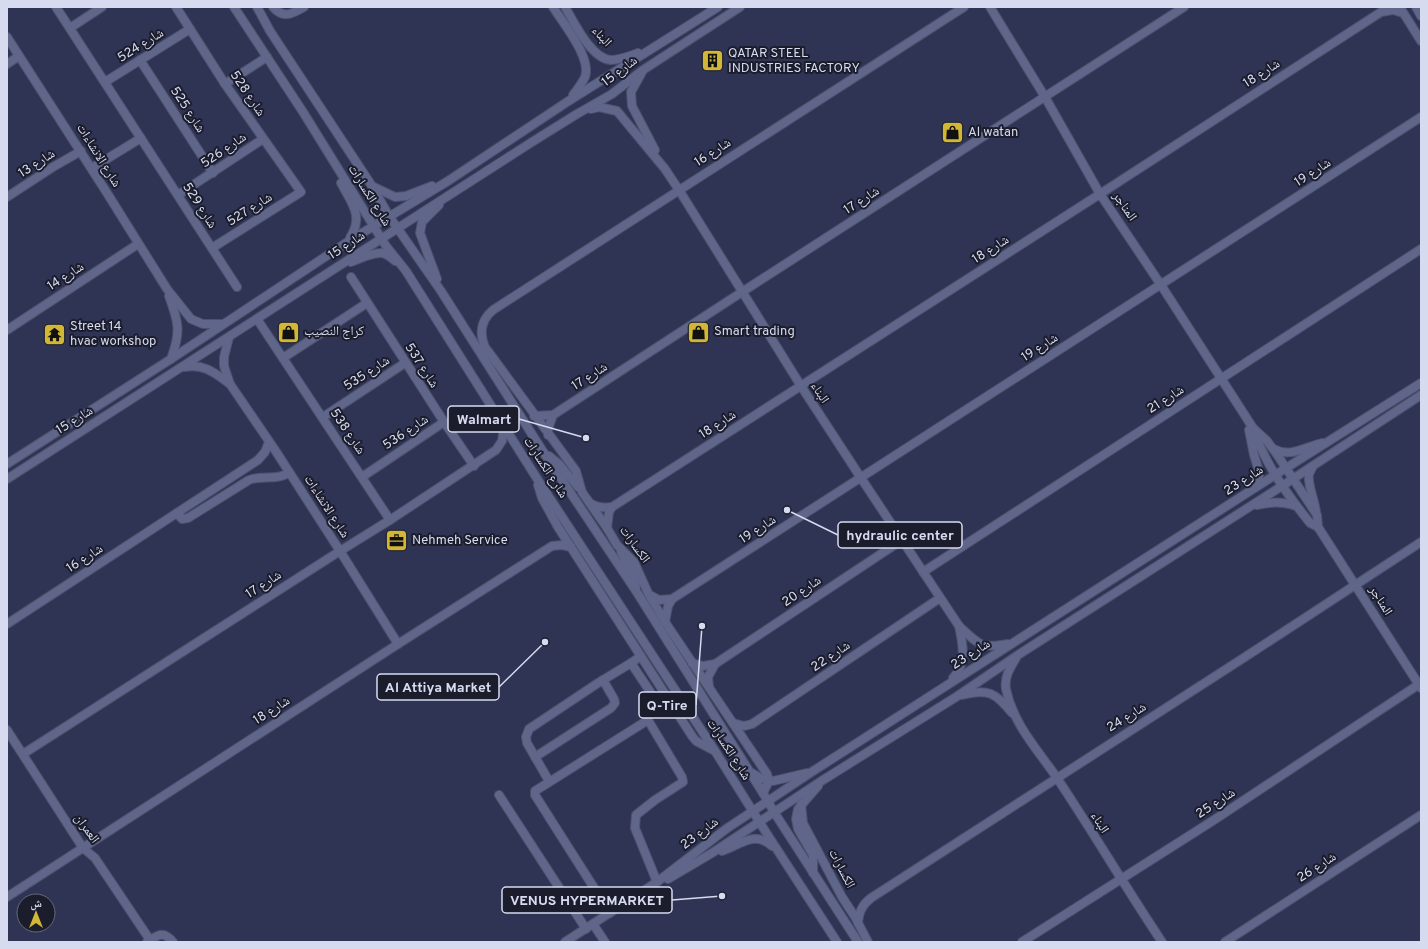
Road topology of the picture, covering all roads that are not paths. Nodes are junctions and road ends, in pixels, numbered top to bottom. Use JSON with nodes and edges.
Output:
{"nodes":[{"id":1,"x":56,"y":7,"type":"edge"},
{"id":2,"x":102,"y":7,"type":"edge"},
{"id":3,"x":176,"y":7,"type":"edge"},
{"id":4,"x":234,"y":7,"type":"edge"},
{"id":5,"x":257,"y":7,"type":"edge"},
{"id":6,"x":273,"y":7,"type":"edge"},
{"id":7,"x":304,"y":7,"type":"edge"},
{"id":8,"x":553,"y":7,"type":"edge"},
{"id":9,"x":565,"y":7,"type":"edge"},
{"id":10,"x":718,"y":7,"type":"edge"},
{"id":11,"x":740,"y":7,"type":"edge"},
{"id":12,"x":964,"y":7,"type":"edge"},
{"id":13,"x":990,"y":7,"type":"edge"},
{"id":14,"x":1184,"y":7,"type":"edge"},
{"id":15,"x":1416,"y":7,"type":"edge"},
{"id":16,"x":1382,"y":9,"type":"edge"},
{"id":17,"x":1401,"y":10,"type":"edge"},
{"id":18,"x":1421,"y":16,"type":"edge"},
{"id":19,"x":70,"y":28,"type":"junction"},
{"id":20,"x":190,"y":29,"type":"junction"},
{"id":21,"x":7,"y":37,"type":"edge"},
{"id":22,"x":1421,"y":41,"type":"edge"},
{"id":23,"x":655,"y":46,"type":"junction"},
{"id":24,"x":19,"y":56,"type":"junction"},
{"id":25,"x":266,"y":57,"type":"junction"},
{"id":26,"x":140,"y":60,"type":"junction"},
{"id":27,"x":7,"y":64,"type":"edge"},
{"id":28,"x":643,"y":70,"type":"junction"},
{"id":29,"x":105,"y":82,"type":"junction"},
{"id":30,"x":225,"y":84,"type":"junction"},
{"id":31,"x":1045,"y":97,"type":"junction"},
{"id":32,"x":567,"y":102,"type":"junction"},
{"id":33,"x":577,"y":114,"type":"junction"},
{"id":34,"x":1421,"y":117,"type":"edge"},
{"id":35,"x":141,"y":138,"type":"junction"},
{"id":36,"x":263,"y":139,"type":"junction"},
{"id":37,"x":81,"y":151,"type":"junction"},
{"id":38,"x":330,"y":156,"type":"junction"},
{"id":39,"x":92,"y":168,"type":"junction"},
{"id":40,"x":665,"y":169,"type":"junction"},
{"id":41,"x":213,"y":173,"type":"junction"},
{"id":42,"x":448,"y":180,"type":"junction"},
{"id":43,"x":372,"y":186,"type":"junction"},
{"id":44,"x":679,"y":190,"type":"junction"},
{"id":45,"x":301,"y":192,"type":"joint"},
{"id":46,"x":1100,"y":194,"type":"junction"},
{"id":47,"x":178,"y":195,"type":"junction"},
{"id":48,"x":450,"y":195,"type":"junction"},
{"id":49,"x":7,"y":198,"type":"edge"},
{"id":50,"x":389,"y":216,"type":"junction"},
{"id":51,"x":373,"y":225,"type":"junction"},
{"id":52,"x":398,"y":229,"type":"junction"},
{"id":53,"x":382,"y":238,"type":"junction"},
{"id":54,"x":349,"y":241,"type":"junction"},
{"id":55,"x":138,"y":244,"type":"junction"},
{"id":56,"x":212,"y":248,"type":"junction"},
{"id":57,"x":1421,"y":249,"type":"edge"},
{"id":58,"x":335,"y":268,"type":"junction"},
{"id":59,"x":406,"y":271,"type":"junction"},
{"id":60,"x":350,"y":277,"type":"dead end"},
{"id":61,"x":1161,"y":285,"type":"junction"},
{"id":62,"x":237,"y":287,"type":"dead end"},
{"id":63,"x":167,"y":289,"type":"junction"},
{"id":64,"x":441,"y":291,"type":"junction"},
{"id":65,"x":742,"y":292,"type":"junction"},
{"id":66,"x":366,"y":303,"type":"junction"},
{"id":67,"x":257,"y":319,"type":"junction"},
{"id":68,"x":223,"y":324,"type":"junction"},
{"id":69,"x":482,"y":326,"type":"joint"},
{"id":70,"x":7,"y":330,"type":"edge"},
{"id":71,"x":229,"y":337,"type":"junction"},
{"id":72,"x":283,"y":358,"type":"junction"},
{"id":73,"x":171,"y":359,"type":"junction"},
{"id":74,"x":405,"y":363,"type":"junction"},
{"id":75,"x":180,"y":368,"type":"junction"},
{"id":76,"x":1221,"y":379,"type":"junction"},
{"id":77,"x":1421,"y":383,"type":"edge"},
{"id":78,"x":230,"y":384,"type":"junction"},
{"id":79,"x":801,"y":386,"type":"junction"},
{"id":80,"x":1421,"y":395,"type":"edge"},
{"id":81,"x":553,"y":415,"type":"junction"},
{"id":82,"x":534,"y":416,"type":"junction"},
{"id":83,"x":1245,"y":416,"type":"junction"},
{"id":84,"x":323,"y":417,"type":"junction"},
{"id":85,"x":444,"y":422,"type":"junction"},
{"id":86,"x":504,"y":427,"type":"junction"},
{"id":87,"x":1253,"y":428,"type":"junction"},
{"id":88,"x":548,"y":435,"type":"junction"},
{"id":89,"x":1329,"y":441,"type":"junction"},
{"id":90,"x":269,"y":442,"type":"junction"},
{"id":91,"x":1273,"y":448,"type":"junction"},
{"id":92,"x":542,"y":450,"type":"junction"},
{"id":93,"x":7,"y":464,"type":"edge"},
{"id":94,"x":474,"y":466,"type":"junction"},
{"id":95,"x":1314,"y":466,"type":"junction"},
{"id":96,"x":1286,"y":468,"type":"junction"},
{"id":97,"x":289,"y":472,"type":"junction"},
{"id":98,"x":1275,"y":475,"type":"junction"},
{"id":99,"x":362,"y":477,"type":"junction"},
{"id":100,"x":536,"y":477,"type":"junction"},
{"id":101,"x":860,"y":478,"type":"junction"},
{"id":102,"x":7,"y":479,"type":"edge"},
{"id":103,"x":1293,"y":479,"type":"junction"},
{"id":104,"x":1282,"y":486,"type":"junction"},
{"id":105,"x":582,"y":492,"type":"junction"},
{"id":106,"x":1248,"y":492,"type":"junction"},
{"id":107,"x":590,"y":503,"type":"junction"},
{"id":108,"x":1252,"y":506,"type":"junction"},
{"id":109,"x":1296,"y":506,"type":"junction"},
{"id":110,"x":612,"y":507,"type":"junction"},
{"id":111,"x":177,"y":514,"type":"junction"},
{"id":112,"x":1317,"y":515,"type":"junction"},
{"id":113,"x":390,"y":520,"type":"junction"},
{"id":114,"x":558,"y":527,"type":"junction"},
{"id":115,"x":1318,"y":527,"type":"junction"},
{"id":116,"x":607,"y":528,"type":"junction"},
{"id":117,"x":902,"y":540,"type":"junction"},
{"id":118,"x":1421,"y":542,"type":"edge"},
{"id":119,"x":617,"y":545,"type":"junction"},
{"id":120,"x":552,"y":546,"type":"junction"},
{"id":121,"x":571,"y":547,"type":"junction"},
{"id":122,"x":340,"y":551,"type":"junction"},
{"id":123,"x":578,"y":558,"type":"junction"},
{"id":124,"x":923,"y":572,"type":"junction"},
{"id":125,"x":599,"y":574,"type":"junction"},
{"id":126,"x":1355,"y":585,"type":"junction"},
{"id":127,"x":638,"y":594,"type":"junction"},
{"id":128,"x":649,"y":595,"type":"junction"},
{"id":129,"x":940,"y":598,"type":"junction"},
{"id":130,"x":672,"y":600,"type":"junction"},
{"id":131,"x":665,"y":622,"type":"junction"},
{"id":132,"x":7,"y":624,"type":"edge"},
{"id":133,"x":960,"y":626,"type":"junction"},
{"id":134,"x":398,"y":644,"type":"junction"},
{"id":135,"x":1011,"y":644,"type":"junction"},
{"id":136,"x":1018,"y":655,"type":"junction"},
{"id":137,"x":642,"y":656,"type":"junction"},
{"id":138,"x":692,"y":663,"type":"junction"},
{"id":139,"x":631,"y":664,"type":"junction"},
{"id":140,"x":715,"y":664,"type":"junction"},
{"id":141,"x":602,"y":680,"type":"junction"},
{"id":142,"x":948,"y":684,"type":"junction"},
{"id":143,"x":1420,"y":685,"type":"edge"},
{"id":144,"x":709,"y":688,"type":"junction"},
{"id":145,"x":653,"y":696,"type":"dead end"},
{"id":146,"x":956,"y":697,"type":"junction"},
{"id":147,"x":1016,"y":718,"type":"junction"},
{"id":148,"x":733,"y":723,"type":"junction"},
{"id":149,"x":7,"y":730,"type":"edge"},
{"id":150,"x":715,"y":751,"type":"junction"},
{"id":151,"x":23,"y":754,"type":"junction"},
{"id":152,"x":535,"y":757,"type":"junction"},
{"id":153,"x":750,"y":772,"type":"junction"},
{"id":154,"x":810,"y":773,"type":"junction"},
{"id":155,"x":1056,"y":778,"type":"junction"},
{"id":156,"x":769,"y":780,"type":"junction"},
{"id":157,"x":823,"y":780,"type":"junction"},
{"id":158,"x":549,"y":781,"type":"junction"},
{"id":159,"x":763,"y":793,"type":"junction"},
{"id":160,"x":499,"y":795,"type":"dead end"},
{"id":161,"x":768,"y":801,"type":"junction"},
{"id":162,"x":802,"y":804,"type":"junction"},
{"id":163,"x":753,"y":811,"type":"junction"},
{"id":164,"x":774,"y":812,"type":"junction"},
{"id":165,"x":1421,"y":815,"type":"edge"},
{"id":166,"x":760,"y":821,"type":"junction"},
{"id":167,"x":83,"y":848,"type":"junction"},
{"id":168,"x":712,"y":853,"type":"junction"},
{"id":169,"x":780,"y":855,"type":"junction"},
{"id":170,"x":813,"y":873,"type":"junction"},
{"id":171,"x":1120,"y":879,"type":"junction"},
{"id":172,"x":657,"y":882,"type":"junction"},
{"id":173,"x":7,"y":897,"type":"edge"},
{"id":174,"x":632,"y":899,"type":"junction"},
{"id":175,"x":610,"y":913,"type":"junction"},
{"id":176,"x":858,"y":923,"type":"junction"},
{"id":177,"x":593,"y":924,"type":"junction"},
{"id":178,"x":586,"y":929,"type":"junction"},
{"id":179,"x":148,"y":941,"type":"edge"},
{"id":180,"x":173,"y":942,"type":"edge"},
{"id":181,"x":565,"y":942,"type":"edge"},
{"id":182,"x":604,"y":942,"type":"edge"},
{"id":183,"x":837,"y":942,"type":"edge"},
{"id":184,"x":858,"y":942,"type":"edge"},
{"id":185,"x":868,"y":942,"type":"edge"},
{"id":186,"x":1022,"y":942,"type":"edge"},
{"id":187,"x":1162,"y":942,"type":"edge"},
{"id":188,"x":1225,"y":942,"type":"edge"}],
"edges":[{"from":1,"to":19,"type":"street","name":"شارع 529"},
{"from":2,"to":19,"type":"street"},
{"from":3,"to":20,"type":"street","name":"شارع 528"},
{"from":4,"to":25,"type":"street","name":"شارع الكسارات"},
{"from":5,"to":43,"type":"street","name":"شارع الكسارات"},
{"from":6,"to":7,"type":"street"},
{"from":8,"to":32,"type":"street","name":"البناء"},
{"from":9,"to":23,"type":"street","name":"البناء"},
{"from":10,"to":23,"type":"street","name":"شارع 15"},
{"from":11,"to":28,"type":"street","name":"شارع 15"},
{"from":12,"to":44,"type":"street","name":"شارع 16"},
{"from":13,"to":31,"type":"street","name":"المناجر"},
{"from":14,"to":31,"type":"street","name":"شارع 17"},
{"from":15,"to":18,"type":"street"},
{"from":16,"to":17,"type":"street","name":"شارع 18"},
{"from":16,"to":46,"type":"street","name":"شارع 18"},
{"from":17,"to":22,"type":"street"},
{"from":19,"to":29,"type":"street","name":"شارع 529"},
{"from":20,"to":26,"type":"street","name":"شارع 524"},
{"from":20,"to":30,"type":"street","name":"شارع 528"},
{"from":21,"to":24,"type":"street","name":"شارع الانشاءات"},
{"from":23,"to":32,"type":"street","name":"شارع 15"},
{"from":24,"to":27,"type":"street"},
{"from":24,"to":37,"type":"street","name":"شارع الانشاءات"},
{"from":25,"to":30,"type":"street"},
{"from":25,"to":38,"type":"street","name":"شارع الكسارات"},
{"from":26,"to":29,"type":"street","name":"شارع 524"},
{"from":26,"to":41,"type":"street","name":"شارع 525"},
{"from":28,"to":33,"type":"street","name":"شارع 15"},
{"from":28,"to":40,"type":"street","name":"البناء"},
{"from":29,"to":35,"type":"street","name":"شارع 529"},
{"from":30,"to":36,"type":"street","name":"شارع 528"},
{"from":31,"to":46,"type":"street","name":"المناجر"},
{"from":31,"to":65,"type":"street","name":"شارع 17"},
{"from":32,"to":42,"type":"street","name":"شارع 15"},
{"from":33,"to":40,"type":"street","name":"البناء"},
{"from":33,"to":48,"type":"street","name":"شارع 15"},
{"from":34,"to":61,"type":"street","name":"شارع 19"},
{"from":35,"to":39,"type":"street"},
{"from":35,"to":47,"type":"street","name":"شارع 529"},
{"from":36,"to":41,"type":"street","name":"شارع 526"},
{"from":36,"to":45,"type":"street","name":"شارع 528"},
{"from":37,"to":39,"type":"street","name":"شارع الانشاءات"},
{"from":37,"to":49,"type":"street","name":"شارع 13"},
{"from":38,"to":51,"type":"street","name":"شارع الكسارات"},
{"from":38,"to":54,"type":"street"},
{"from":39,"to":55,"type":"street","name":"شارع الانشاءات"},
{"from":40,"to":44,"type":"street","name":"البناء"},
{"from":41,"to":47,"type":"street","name":"شارع 526"},
{"from":42,"to":43,"type":"street"},
{"from":42,"to":50,"type":"street","name":"شارع 15"},
{"from":43,"to":50,"type":"street","name":"شارع الكسارات"},
{"from":44,"to":65,"type":"street","name":"البناء"},
{"from":44,"to":69,"type":"street","name":"شارع 16"},
{"from":45,"to":56,"type":"street","name":"شارع 527"},
{"from":46,"to":61,"type":"street","name":"المناجر"},
{"from":46,"to":79,"type":"street","name":"شارع 18"},
{"from":47,"to":56,"type":"street","name":"شارع 529"},
{"from":48,"to":52,"type":"street","name":"شارع 15"},
{"from":48,"to":64,"type":"street"},
{"from":50,"to":51,"type":"street","name":"شارع 15"},
{"from":50,"to":52,"type":"street","name":"شارع الكسارات"},
{"from":51,"to":53,"type":"street","name":"شارع الكسارات"},
{"from":51,"to":54,"type":"street","name":"شارع 15"},
{"from":52,"to":53,"type":"street","name":"شارع 15"},
{"from":52,"to":64,"type":"street","name":"شارع الكسارات"},
{"from":53,"to":58,"type":"street","name":"شارع 15"},
{"from":53,"to":59,"type":"street","name":"شارع الكسارات"},
{"from":54,"to":68,"type":"street","name":"شارع 15"},
{"from":55,"to":63,"type":"street","name":"شارع الانشاءات"},
{"from":55,"to":70,"type":"street","name":"شارع 14"},
{"from":56,"to":62,"type":"street","name":"شارع 529"},
{"from":57,"to":76,"type":"street","name":"شارع 21"},
{"from":58,"to":59,"type":"street"},
{"from":58,"to":67,"type":"street","name":"شارع 15"},
{"from":59,"to":86,"type":"street","name":"شارع الكسارات"},
{"from":60,"to":66,"type":"street","name":"شارع 537"},
{"from":61,"to":76,"type":"street","name":"المناجر"},
{"from":61,"to":101,"type":"street","name":"شارع 19"},
{"from":63,"to":68,"type":"street","name":"شارع الانشاءات"},
{"from":63,"to":73,"type":"street","name":"شارع الانشاءات"},
{"from":64,"to":92,"type":"street","name":"شارع الكسارات"},
{"from":65,"to":79,"type":"street","name":"البناء"},
{"from":65,"to":81,"type":"street","name":"شارع 17"},
{"from":66,"to":72,"type":"street"},
{"from":66,"to":74,"type":"street","name":"شارع 537"},
{"from":67,"to":71,"type":"street","name":"شارع 15"},
{"from":67,"to":72,"type":"street"},
{"from":68,"to":73,"type":"street","name":"شارع 15"},
{"from":69,"to":82,"type":"street","name":"الكسارات"},
{"from":71,"to":75,"type":"street","name":"شارع 15"},
{"from":71,"to":78,"type":"street","name":"شارع الانشاءات"},
{"from":72,"to":84,"type":"street","name":"شارع 538"},
{"from":73,"to":93,"type":"street","name":"شارع 15"},
{"from":74,"to":84,"type":"street","name":"شارع 535"},
{"from":74,"to":85,"type":"street","name":"شارع 537"},
{"from":75,"to":78,"type":"street","name":"شارع الانشاءات"},
{"from":75,"to":102,"type":"street","name":"شارع 15"},
{"from":76,"to":83,"type":"street","name":"المناجر"},
{"from":76,"to":124,"type":"street","name":"شارع 21"},
{"from":77,"to":89,"type":"street","name":"شارع 23"},
{"from":78,"to":90,"type":"street","name":"شارع الانشاءات"},
{"from":79,"to":101,"type":"street","name":"البناء"},
{"from":79,"to":110,"type":"street","name":"شارع 18"},
{"from":80,"to":95,"type":"street","name":"شارع 23"},
{"from":81,"to":82,"type":"street"},
{"from":81,"to":88,"type":"street"},
{"from":82,"to":88,"type":"street","name":"الكسارات"},
{"from":83,"to":87,"type":"street","name":"المناجر"},
{"from":83,"to":106,"type":"street","name":"المناجر"},
{"from":84,"to":99,"type":"street","name":"شارع 538"},
{"from":85,"to":94,"type":"street","name":"شارع 537"},
{"from":85,"to":99,"type":"street","name":"شارع 536"},
{"from":86,"to":94,"type":"street","name":"شارع 17"},
{"from":86,"to":100,"type":"street","name":"شارع الكسارات"},
{"from":87,"to":91,"type":"street","name":"المناجر"},
{"from":87,"to":98,"type":"street","name":"المناجر"},
{"from":88,"to":105,"type":"street","name":"الكسارات"},
{"from":89,"to":91,"type":"street","name":"شارع 23"},
{"from":89,"to":96,"type":"street","name":"شارع 23"},
{"from":90,"to":97,"type":"street","name":"شارع الانشاءات"},
{"from":90,"to":111,"type":"street","name":"شارع 16"},
{"from":91,"to":96,"type":"street","name":"المناجر"},
{"from":92,"to":105,"type":"street"},
{"from":92,"to":127,"type":"street","name":"شارع الكسارات"},
{"from":94,"to":113,"type":"street","name":"شارع 17"},
{"from":95,"to":103,"type":"street","name":"شارع 23"},
{"from":95,"to":112,"type":"street","name":"المناجر"},
{"from":96,"to":98,"type":"street","name":"شارع 23"},
{"from":96,"to":103,"type":"street","name":"المناجر"},
{"from":97,"to":111,"type":"street"},
{"from":97,"to":122,"type":"street","name":"شارع الانشاءات"},
{"from":98,"to":104,"type":"street","name":"المناجر"},
{"from":98,"to":106,"type":"street","name":"شارع 23"},
{"from":99,"to":113,"type":"street","name":"شارع 538"},
{"from":100,"to":114,"type":"street"},
{"from":100,"to":125,"type":"street","name":"شارع الكسارات"},
{"from":101,"to":117,"type":"street","name":"البناء"},
{"from":101,"to":130,"type":"street","name":"شارع 19"},
{"from":103,"to":104,"type":"street","name":"شارع 23"},
{"from":103,"to":112,"type":"street","name":"المناجر"},
{"from":104,"to":108,"type":"street","name":"شارع 23"},
{"from":104,"to":109,"type":"street","name":"المناجر"},
{"from":105,"to":107,"type":"street","name":"الكسارات"},
{"from":106,"to":135,"type":"street","name":"شارع 23"},
{"from":107,"to":110,"type":"street"},
{"from":107,"to":116,"type":"street","name":"الكسارات"},
{"from":108,"to":109,"type":"street","name":"شارع 23"},
{"from":108,"to":136,"type":"street","name":"شارع 23"},
{"from":109,"to":115,"type":"street","name":"المناجر"},
{"from":110,"to":116,"type":"street"},
{"from":111,"to":132,"type":"street","name":"شارع 16"},
{"from":112,"to":115,"type":"street","name":"المناجر"},
{"from":113,"to":122,"type":"street","name":"شارع 17"},
{"from":114,"to":120,"type":"street"},
{"from":114,"to":121,"type":"street"},
{"from":115,"to":126,"type":"street","name":"المناجر"},
{"from":116,"to":119,"type":"street","name":"الكسارات"},
{"from":117,"to":124,"type":"street","name":"البناء"},
{"from":117,"to":140,"type":"street","name":"شارع 20"},
{"from":118,"to":126,"type":"street","name":"شارع 24"},
{"from":119,"to":127,"type":"street"},
{"from":119,"to":128,"type":"street","name":"الكسارات"},
{"from":120,"to":121,"type":"street"},
{"from":120,"to":134,"type":"street","name":"شارع 18"},
{"from":121,"to":123,"type":"street"},
{"from":122,"to":134,"type":"street","name":"شارع الانشاءات"},
{"from":122,"to":151,"type":"street","name":"شارع 17"},
{"from":123,"to":125,"type":"street"},
{"from":123,"to":137,"type":"street"},
{"from":124,"to":129,"type":"street","name":"البناء"},
{"from":125,"to":150,"type":"street","name":"شارع الكسارات"},
{"from":126,"to":143,"type":"street","name":"المناجر"},
{"from":126,"to":155,"type":"street","name":"شارع 24"},
{"from":127,"to":153,"type":"street","name":"شارع الكسارات"},
{"from":128,"to":130,"type":"street"},
{"from":128,"to":131,"type":"street","name":"الكسارات"},
{"from":129,"to":133,"type":"street","name":"البناء"},
{"from":129,"to":148,"type":"street","name":"شارع 22"},
{"from":130,"to":131,"type":"street"},
{"from":131,"to":138,"type":"street","name":"الكسارات"},
{"from":133,"to":135,"type":"street","name":"البناء"},
{"from":133,"to":142,"type":"street","name":"البناء"},
{"from":134,"to":167,"type":"street","name":"شارع 18"},
{"from":135,"to":142,"type":"street","name":"شارع 23"},
{"from":136,"to":146,"type":"street","name":"شارع 23"},
{"from":136,"to":147,"type":"street","name":"البناء"},
{"from":137,"to":139,"type":"street"},
{"from":137,"to":150,"type":"street"},
{"from":138,"to":140,"type":"street"},
{"from":138,"to":144,"type":"street","name":"الكسارات"},
{"from":139,"to":141,"type":"street"},
{"from":139,"to":145,"type":"street"},
{"from":140,"to":144,"type":"street"},
{"from":141,"to":152,"type":"street"},
{"from":141,"to":152,"type":"street"},
{"from":142,"to":154,"type":"street","name":"شارع 23"},
{"from":143,"to":171,"type":"street","name":"شارع 25"},
{"from":144,"to":148,"type":"street","name":"الكسارات"},
{"from":146,"to":147,"type":"street","name":"البناء"},
{"from":146,"to":157,"type":"street","name":"شارع 23"},
{"from":147,"to":155,"type":"street","name":"البناء"},
{"from":148,"to":156,"type":"street","name":"الكسارات"},
{"from":149,"to":151,"type":"street","name":"العمران"},
{"from":150,"to":163,"type":"street","name":"شارع الكسارات"},
{"from":151,"to":167,"type":"street","name":"العمران"},
{"from":152,"to":158,"type":"street"},
{"from":153,"to":156,"type":"street"},
{"from":153,"to":159,"type":"street","name":"شارع الكسارات"},
{"from":154,"to":156,"type":"street"},
{"from":154,"to":161,"type":"street","name":"شارع 23"},
{"from":155,"to":171,"type":"street","name":"البناء"},
{"from":155,"to":176,"type":"street","name":"شارع 24"},
{"from":156,"to":159,"type":"street"},
{"from":157,"to":162,"type":"street"},
{"from":157,"to":164,"type":"street","name":"شارع 23"},
{"from":158,"to":172,"type":"street"},
{"from":158,"to":175,"type":"street"},
{"from":159,"to":161,"type":"street","name":"شارع الكسارات"},
{"from":160,"to":178,"type":"street"},
{"from":161,"to":163,"type":"street","name":"شارع 23"},
{"from":161,"to":164,"type":"street","name":"شارع الكسارات"},
{"from":162,"to":170,"type":"street"},
{"from":162,"to":176,"type":"street","name":"الكسارات"},
{"from":163,"to":166,"type":"street","name":"شارع الكسارات"},
{"from":163,"to":172,"type":"street","name":"شارع 23"},
{"from":164,"to":166,"type":"street","name":"شارع 23"},
{"from":164,"to":170,"type":"street","name":"شارع الكسارات"},
{"from":165,"to":188,"type":"street","name":"شارع 26"},
{"from":166,"to":168,"type":"street","name":"شارع 23"},
{"from":166,"to":169,"type":"street","name":"شارع الكسارات"},
{"from":167,"to":173,"type":"street","name":"شارع 18"},
{"from":167,"to":179,"type":"street","name":"العمران"},
{"from":168,"to":169,"type":"street"},
{"from":168,"to":174,"type":"street","name":"شارع 23"},
{"from":169,"to":183,"type":"street","name":"شارع الكسارات"},
{"from":170,"to":184,"type":"street","name":"شارع الكسارات"},
{"from":171,"to":186,"type":"street","name":"شارع 25"},
{"from":171,"to":187,"type":"street","name":"البناء"},
{"from":172,"to":174,"type":"street","name":"شارع 23"},
{"from":174,"to":175,"type":"street","name":"شارع 23"},
{"from":175,"to":177,"type":"street","name":"شارع 23"},
{"from":176,"to":185,"type":"street","name":"الكسارات"},
{"from":177,"to":178,"type":"street","name":"شارع 23"},
{"from":177,"to":182,"type":"street"},
{"from":178,"to":181,"type":"street","name":"شارع 23"},
{"from":179,"to":180,"type":"street"}]}
